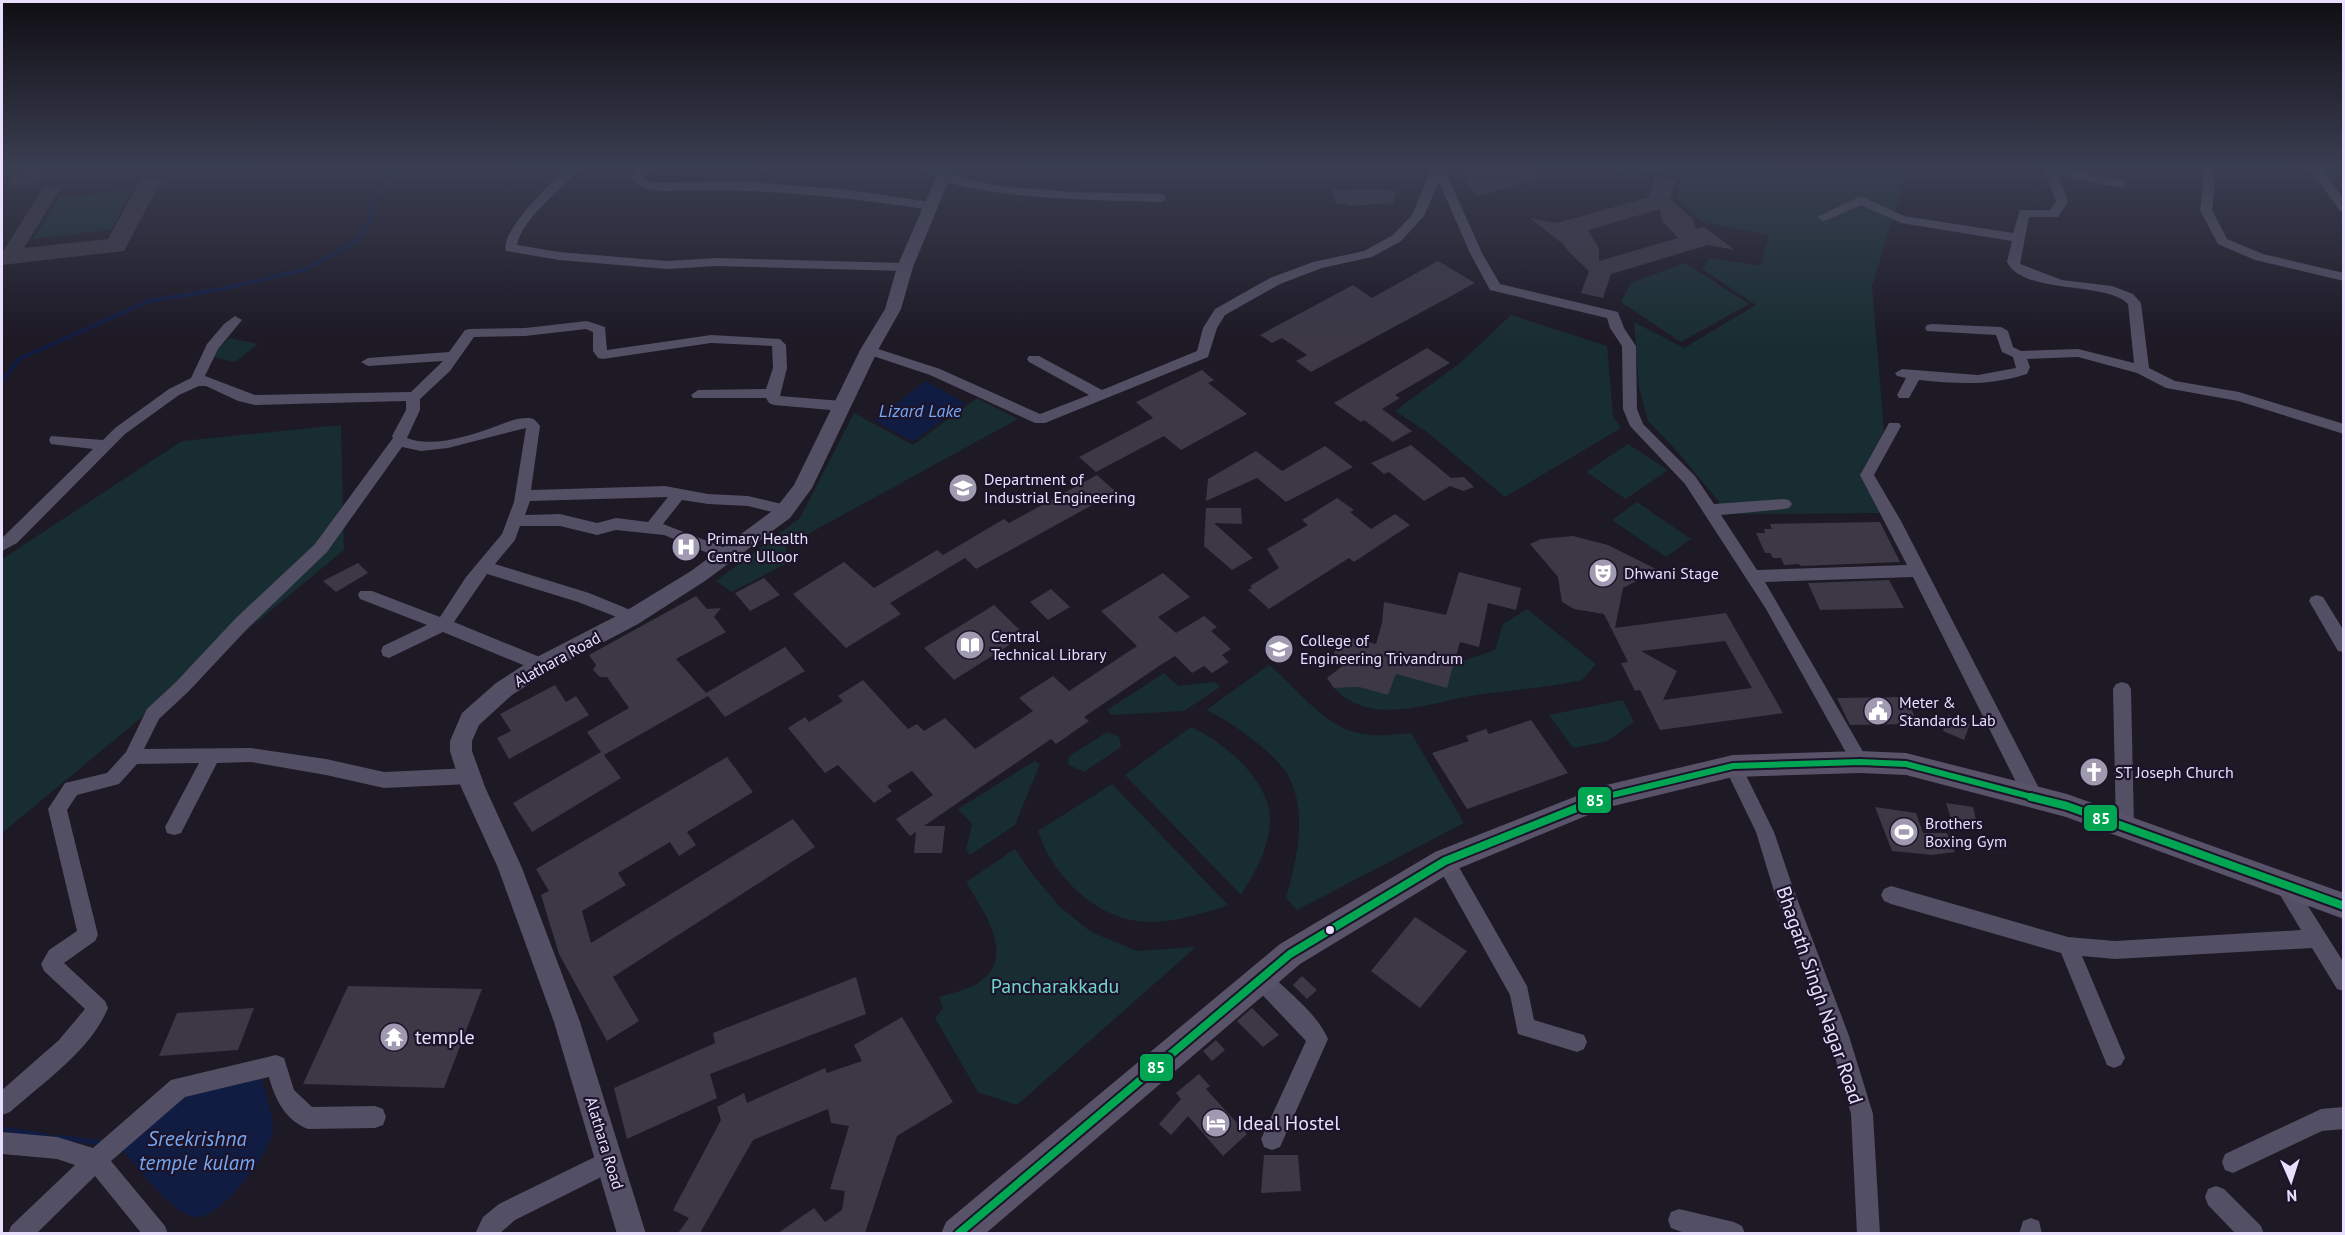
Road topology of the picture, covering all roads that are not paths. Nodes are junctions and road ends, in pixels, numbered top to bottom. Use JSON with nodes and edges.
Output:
{"nodes":[{"id":1,"x":521,"y":226,"type":"edge"},
{"id":2,"x":923,"y":226,"type":"edge"},
{"id":3,"x":1409,"y":226,"type":"edge"},
{"id":4,"x":1464,"y":226,"type":"edge"},
{"id":5,"x":1942,"y":226,"type":"edge"},
{"id":6,"x":2021,"y":226,"type":"edge"},
{"id":7,"x":2214,"y":226,"type":"edge"},
{"id":8,"x":2019,"y":238,"type":"junction"},
{"id":9,"x":905,"y":267,"type":"junction"},
{"id":10,"x":2343,"y":277,"type":"edge"},
{"id":11,"x":1994,"y":317,"type":"dead end"},
{"id":12,"x":235,"y":320,"type":"dead end"},
{"id":13,"x":1932,"y":328,"type":"dead end"},
{"id":14,"x":2001,"y":332,"type":"junction"},
{"id":15,"x":869,"y":350,"type":"junction"},
{"id":16,"x":2019,"y":355,"type":"junction"},
{"id":17,"x":454,"y":356,"type":"junction"},
{"id":18,"x":1034,"y":359,"type":"dead end"},
{"id":19,"x":368,"y":362,"type":"dead end"},
{"id":20,"x":2142,"y":370,"type":"junction"},
{"id":21,"x":197,"y":381,"type":"junction"},
{"id":22,"x":772,"y":393,"type":"junction"},
{"id":23,"x":698,"y":395,"type":"dead end"},
{"id":24,"x":1904,"y":395,"type":"dead end"},
{"id":25,"x":1103,"y":396,"type":"junction"},
{"id":26,"x":413,"y":398,"type":"junction"},
{"id":27,"x":842,"y":406,"type":"junction"},
{"id":28,"x":1894,"y":426,"type":"dead end"},
{"id":29,"x":2343,"y":429,"type":"edge"},
{"id":30,"x":400,"y":439,"type":"junction"},
{"id":31,"x":56,"y":440,"type":"dead end"},
{"id":32,"x":106,"y":445,"type":"junction"},
{"id":33,"x":678,"y":494,"type":"junction"},
{"id":34,"x":523,"y":496,"type":"junction"},
{"id":35,"x":1784,"y":504,"type":"dead end"},
{"id":36,"x":785,"y":510,"type":"junction"},
{"id":37,"x":1710,"y":510,"type":"junction"},
{"id":38,"x":514,"y":521,"type":"junction"},
{"id":39,"x":652,"y":528,"type":"junction"},
{"id":40,"x":2,"y":545,"type":"edge"},
{"id":41,"x":727,"y":555,"type":"junction"},
{"id":42,"x":484,"y":567,"type":"junction"},
{"id":43,"x":1918,"y":571,"type":"junction"},
{"id":44,"x":1753,"y":576,"type":"junction"},
{"id":45,"x":366,"y":595,"type":"dead end"},
{"id":46,"x":2317,"y":601,"type":"dead end"},
{"id":47,"x":632,"y":617,"type":"junction"},
{"id":48,"x":443,"y":625,"type":"junction"},
{"id":49,"x":2343,"y":646,"type":"edge"},
{"id":50,"x":389,"y":651,"type":"dead end"},
{"id":51,"x":541,"y":665,"type":"junction"},
{"id":52,"x":2122,"y":689,"type":"dead end"},
{"id":53,"x":134,"y":755,"type":"junction"},
{"id":54,"x":212,"y":756,"type":"junction"},
{"id":55,"x":1860,"y":762,"type":"junction"},
{"id":56,"x":1733,"y":766,"type":"junction"},
{"id":57,"x":470,"y":776,"type":"junction"},
{"id":58,"x":2035,"y":800,"type":"junction"},
{"id":59,"x":174,"y":827,"type":"dead end"},
{"id":60,"x":2125,"y":827,"type":"junction"},
{"id":61,"x":1445,"y":861,"type":"junction"},
{"id":62,"x":2284,"y":885,"type":"junction"},
{"id":63,"x":1891,"y":895,"type":"dead end"},
{"id":64,"x":2343,"y":906,"type":"edge"},
{"id":65,"x":2318,"y":938,"type":"junction"},
{"id":66,"x":2068,"y":946,"type":"junction"},
{"id":67,"x":1260,"y":978,"type":"junction"},
{"id":68,"x":2343,"y":982,"type":"edge"},
{"id":69,"x":1577,"y":1042,"type":"dead end"},
{"id":70,"x":2114,"y":1058,"type":"dead end"},
{"id":71,"x":2,"y":1104,"type":"edge"},
{"id":72,"x":375,"y":1117,"type":"dead end"},
{"id":73,"x":2343,"y":1118,"type":"edge"},
{"id":74,"x":1272,"y":1139,"type":"dead end"},
{"id":75,"x":2,"y":1143,"type":"edge"},
{"id":76,"x":96,"y":1160,"type":"junction"},
{"id":77,"x":611,"y":1160,"type":"junction"},
{"id":78,"x":2233,"y":1162,"type":"dead end"},
{"id":79,"x":2216,"y":1197,"type":"dead end"},
{"id":80,"x":1679,"y":1220,"type":"dead end"},
{"id":81,"x":19,"y":1233,"type":"edge"},
{"id":82,"x":157,"y":1233,"type":"edge"},
{"id":83,"x":486,"y":1233,"type":"edge"},
{"id":84,"x":632,"y":1233,"type":"edge"},
{"id":85,"x":958,"y":1233,"type":"edge"},
{"id":86,"x":1734,"y":1233,"type":"edge"},
{"id":87,"x":1869,"y":1233,"type":"edge"},
{"id":88,"x":2253,"y":1233,"type":"edge"}],
"edges":[{"from":1,"to":9,"type":"street"},
{"from":2,"to":9,"type":"street","name":"Alathara Road"},
{"from":3,"to":25,"type":"street"},
{"from":4,"to":37,"type":"street"},
{"from":5,"to":8,"type":"street"},
{"from":6,"to":8,"type":"street"},
{"from":7,"to":10,"type":"street"},
{"from":8,"to":20,"type":"street"},
{"from":9,"to":15,"type":"street","name":"Alathara Road"},
{"from":11,"to":14,"type":"street"},
{"from":12,"to":21,"type":"street"},
{"from":13,"to":14,"type":"street"},
{"from":14,"to":16,"type":"street"},
{"from":15,"to":25,"type":"street"},
{"from":15,"to":27,"type":"street","name":"Alathara Road"},
{"from":16,"to":20,"type":"street"},
{"from":16,"to":24,"type":"street"},
{"from":17,"to":19,"type":"street"},
{"from":17,"to":22,"type":"street"},
{"from":17,"to":26,"type":"street"},
{"from":18,"to":25,"type":"street"},
{"from":20,"to":29,"type":"street"},
{"from":21,"to":26,"type":"street"},
{"from":21,"to":32,"type":"street"},
{"from":22,"to":23,"type":"street"},
{"from":22,"to":27,"type":"street"},
{"from":26,"to":30,"type":"street"},
{"from":27,"to":36,"type":"street","name":"Alathara Road"},
{"from":28,"to":43,"type":"street"},
{"from":30,"to":34,"type":"street"},
{"from":30,"to":53,"type":"street"},
{"from":31,"to":32,"type":"street"},
{"from":32,"to":40,"type":"street"},
{"from":33,"to":34,"type":"street"},
{"from":33,"to":36,"type":"street"},
{"from":33,"to":39,"type":"street"},
{"from":34,"to":38,"type":"street"},
{"from":35,"to":37,"type":"street"},
{"from":36,"to":41,"type":"street","name":"Alathara Road"},
{"from":37,"to":44,"type":"street"},
{"from":38,"to":39,"type":"street"},
{"from":38,"to":42,"type":"street"},
{"from":39,"to":41,"type":"street"},
{"from":41,"to":47,"type":"street","name":"Alathara Road"},
{"from":42,"to":47,"type":"street"},
{"from":42,"to":48,"type":"street"},
{"from":43,"to":44,"type":"street"},
{"from":43,"to":58,"type":"street"},
{"from":44,"to":55,"type":"street"},
{"from":45,"to":48,"type":"street"},
{"from":46,"to":49,"type":"street"},
{"from":47,"to":51,"type":"street","name":"Alathara Road"},
{"from":48,"to":50,"type":"street"},
{"from":48,"to":51,"type":"street"},
{"from":51,"to":57,"type":"street","name":"Alathara Road"},
{"from":52,"to":60,"type":"street"},
{"from":53,"to":54,"type":"street"},
{"from":53,"to":71,"type":"street"},
{"from":54,"to":57,"type":"street"},
{"from":54,"to":59,"type":"street"},
{"from":55,"to":56,"type":"main road"},
{"from":55,"to":58,"type":"main road"},
{"from":56,"to":61,"type":"main road"},
{"from":56,"to":87,"type":"street","name":"Bhagath Singh Nagar Road"},
{"from":57,"to":77,"type":"street","name":"Alathara Road"},
{"from":58,"to":60,"type":"main road"},
{"from":60,"to":62,"type":"main road"},
{"from":61,"to":67,"type":"main road"},
{"from":61,"to":69,"type":"street"},
{"from":62,"to":64,"type":"main road"},
{"from":62,"to":65,"type":"street"},
{"from":63,"to":66,"type":"street"},
{"from":65,"to":66,"type":"street"},
{"from":65,"to":68,"type":"street"},
{"from":66,"to":70,"type":"street"},
{"from":67,"to":74,"type":"street"},
{"from":67,"to":85,"type":"main road"},
{"from":72,"to":76,"type":"street"},
{"from":73,"to":78,"type":"street"},
{"from":75,"to":76,"type":"street"},
{"from":76,"to":81,"type":"street"},
{"from":76,"to":82,"type":"street"},
{"from":77,"to":83,"type":"street"},
{"from":77,"to":84,"type":"street","name":"Alathara Road"},
{"from":79,"to":88,"type":"street"},
{"from":80,"to":86,"type":"street"}]}
